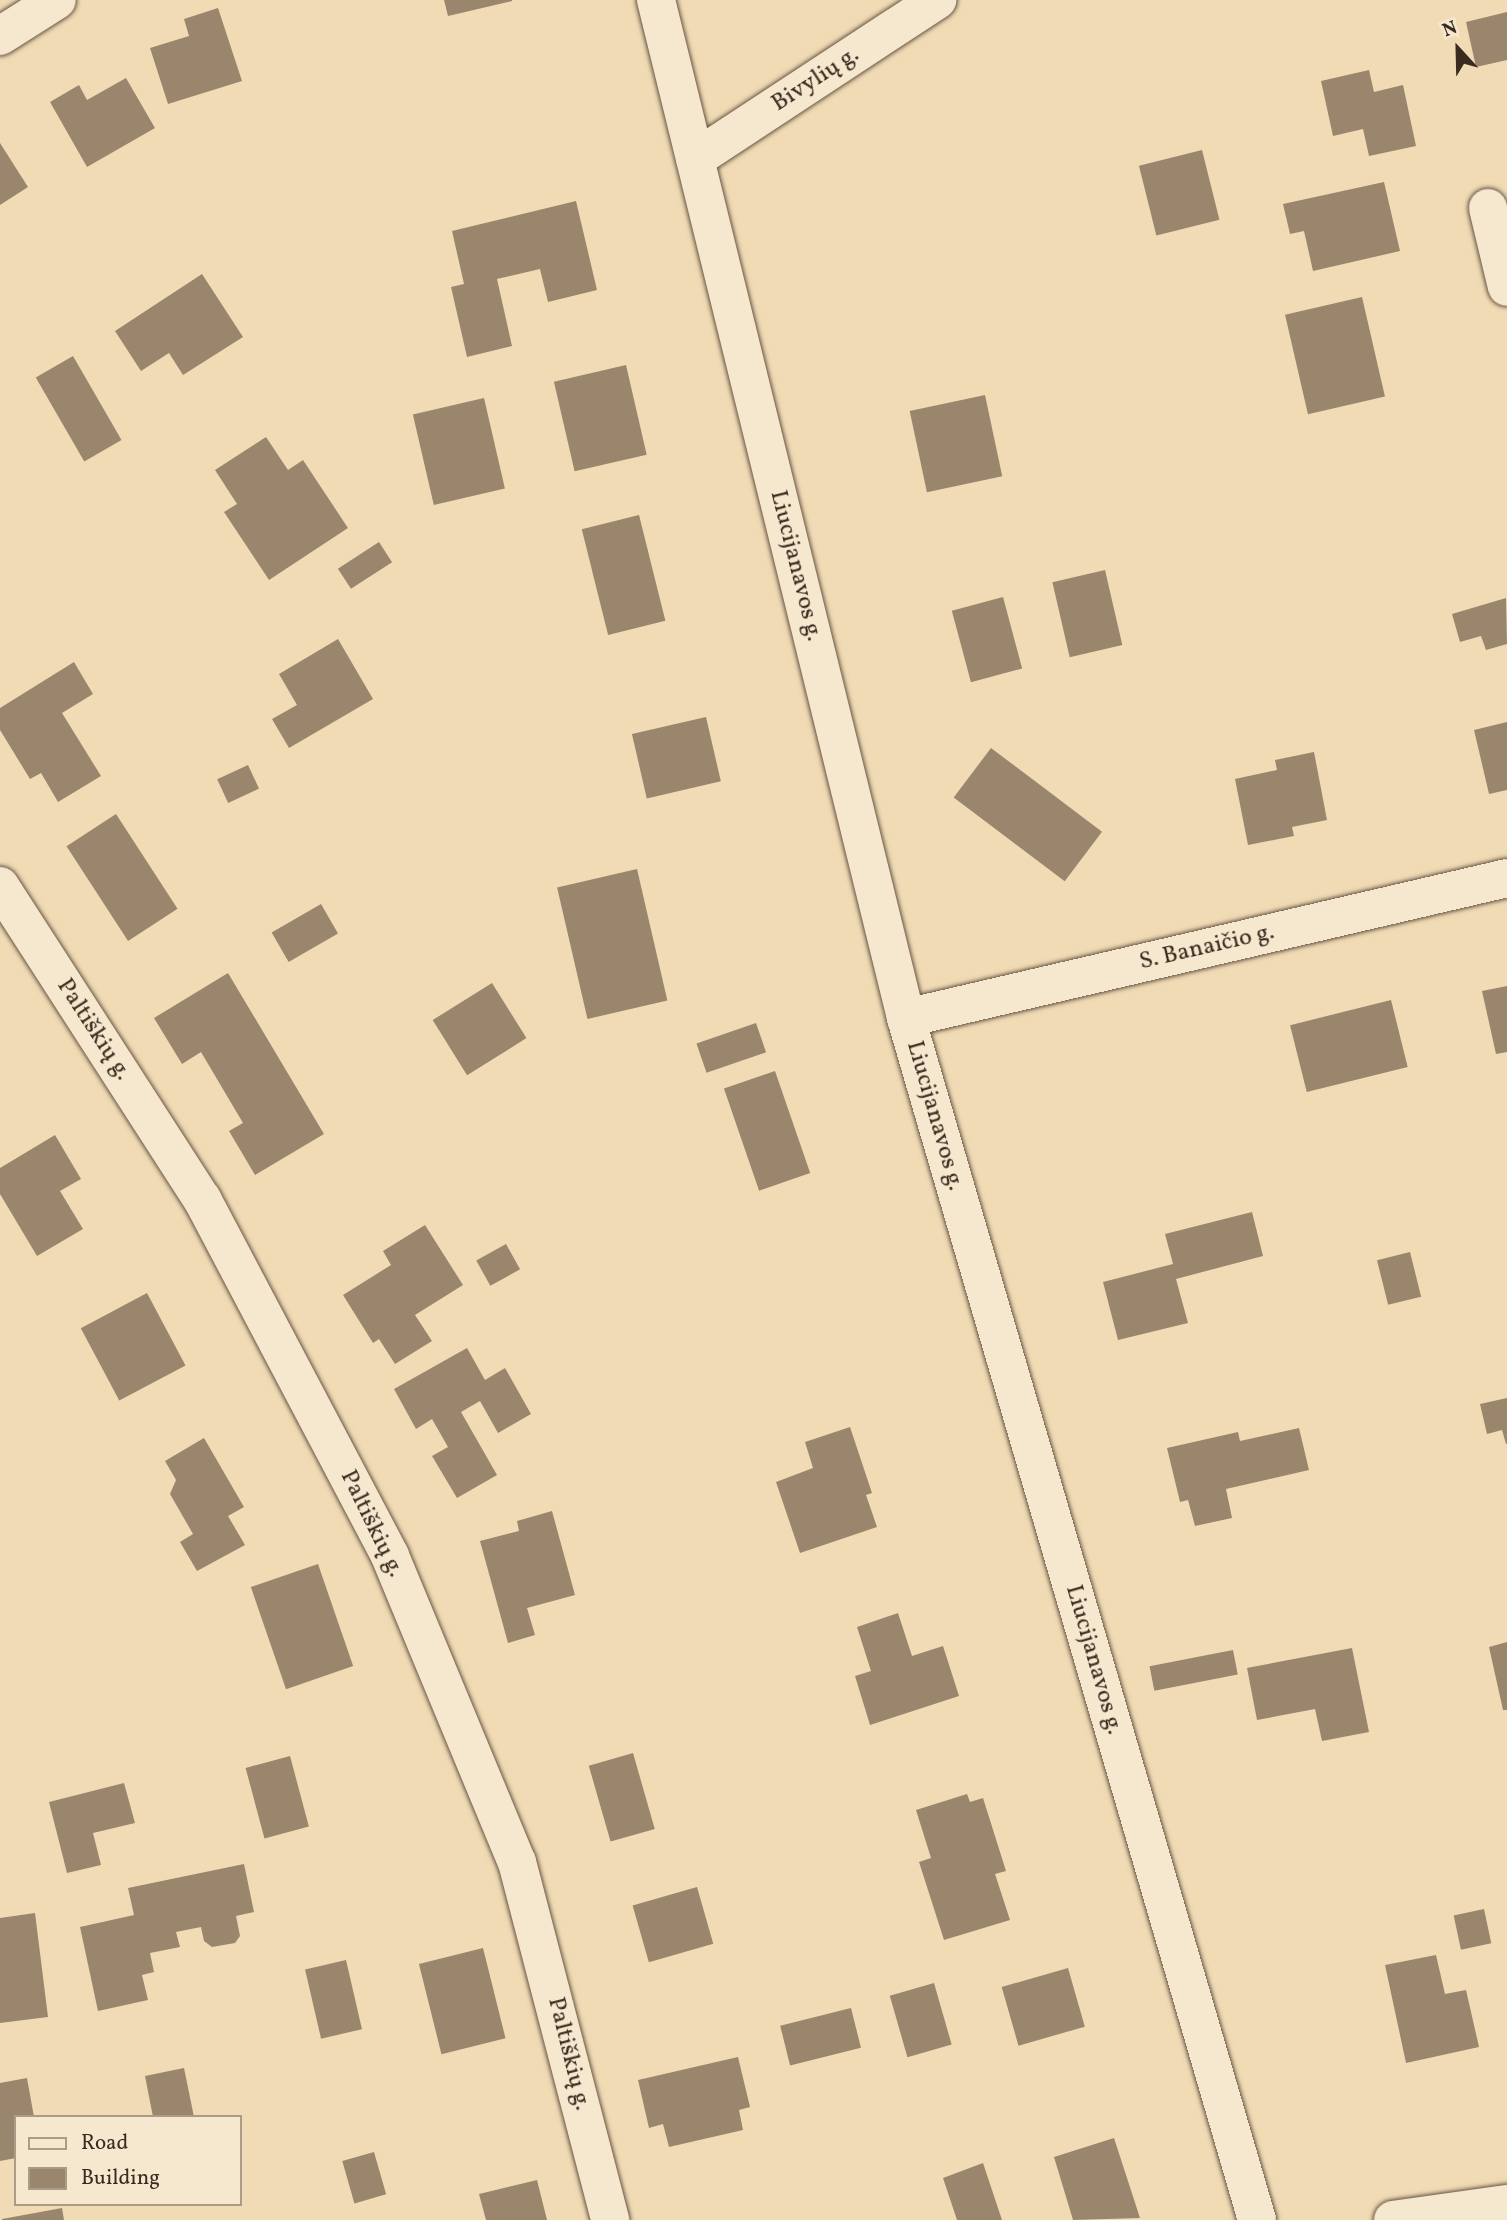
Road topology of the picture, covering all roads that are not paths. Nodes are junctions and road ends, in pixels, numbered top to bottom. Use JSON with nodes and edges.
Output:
{"nodes":[{"id":1,"x":57,"y":0,"type":"edge"},
{"id":2,"x":656,"y":0,"type":"edge"},
{"id":3,"x":937,"y":0,"type":"edge"},
{"id":4,"x":0,"y":36,"type":"edge"},
{"id":5,"x":695,"y":159,"type":"junction"},
{"id":6,"x":1489,"y":208,"type":"dead end"},
{"id":7,"x":1507,"y":286,"type":"edge"},
{"id":8,"x":1507,"y":878,"type":"edge"},
{"id":9,"x":0,"y":886,"type":"edge"},
{"id":10,"x":906,"y":1018,"type":"junction"},
{"id":11,"x":1507,"y":2204,"type":"edge"},
{"id":12,"x":610,"y":2220,"type":"edge"},
{"id":13,"x":1257,"y":2220,"type":"edge"},
{"id":14,"x":1393,"y":2220,"type":"edge"}],
"edges":[{"from":1,"to":4,"type":"street"},
{"from":2,"to":5,"type":"street","name":"Liucijanavos g."},
{"from":3,"to":5,"type":"street","name":"Bivylių g."},
{"from":5,"to":10,"type":"street","name":"Liucijanavos g."},
{"from":6,"to":7,"type":"street"},
{"from":8,"to":10,"type":"street","name":"S. Banaičio g."},
{"from":9,"to":12,"type":"street","name":"Paltiškių g."},
{"from":10,"to":13,"type":"street","name":"Liucijanavos g."},
{"from":11,"to":14,"type":"street"}]}
